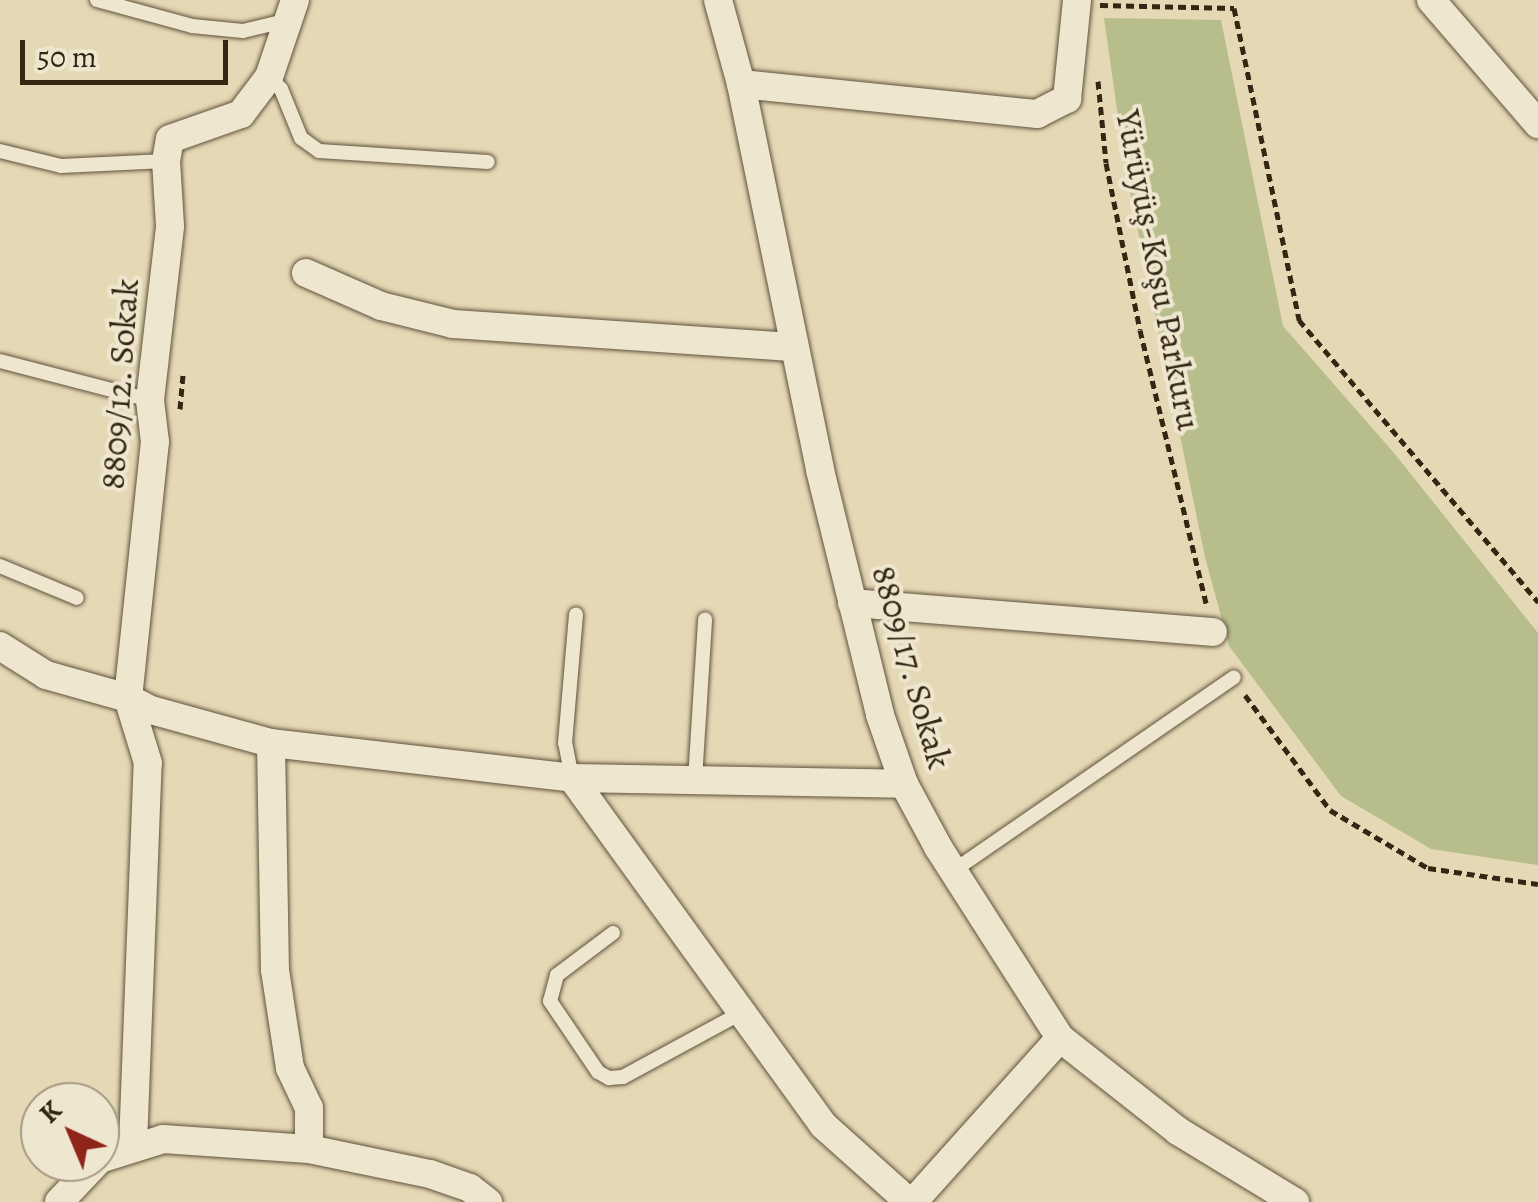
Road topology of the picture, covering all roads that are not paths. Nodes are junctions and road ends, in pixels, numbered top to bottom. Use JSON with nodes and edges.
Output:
{"nodes":[{"id":1,"x":97,"y":0,"type":"edge"},
{"id":2,"x":718,"y":0,"type":"edge"},
{"id":3,"x":1430,"y":0,"type":"edge"},
{"id":4,"x":1084,"y":2,"type":"edge"},
{"id":5,"x":290,"y":10,"type":"edge"},
{"id":6,"x":269,"y":77,"type":"junction"},
{"id":7,"x":741,"y":84,"type":"junction"},
{"id":8,"x":1538,"y":124,"type":"edge"},
{"id":9,"x":0,"y":152,"type":"edge"},
{"id":10,"x":166,"y":160,"type":"junction"},
{"id":11,"x":488,"y":162,"type":"dead end"},
{"id":12,"x":306,"y":273,"type":"dead end"},
{"id":13,"x":792,"y":347,"type":"junction"},
{"id":14,"x":0,"y":361,"type":"edge"},
{"id":15,"x":150,"y":400,"type":"junction"},
{"id":16,"x":0,"y":566,"type":"edge"},
{"id":17,"x":76,"y":598,"type":"dead end"},
{"id":18,"x":852,"y":603,"type":"junction"},
{"id":19,"x":576,"y":614,"type":"dead end"},
{"id":20,"x":704,"y":619,"type":"dead end"},
{"id":21,"x":1213,"y":632,"type":"road end"},
{"id":22,"x":0,"y":646,"type":"edge"},
{"id":23,"x":1234,"y":677,"type":"road end"},
{"id":24,"x":128,"y":698,"type":"junction"},
{"id":25,"x":271,"y":743,"type":"junction"},
{"id":26,"x":572,"y":778,"type":"junction"},
{"id":27,"x":695,"y":780,"type":"junction"},
{"id":28,"x":904,"y":784,"type":"junction"},
{"id":29,"x":954,"y":871,"type":"junction"},
{"id":30,"x":614,"y":933,"type":"dead end"},
{"id":31,"x":739,"y":1014,"type":"junction"},
{"id":32,"x":1060,"y":1038,"type":"junction"},
{"id":33,"x":133,"y":1145,"type":"junction"},
{"id":34,"x":308,"y":1149,"type":"junction"},
{"id":35,"x":120,"y":1151,"type":"edge"},
{"id":36,"x":79,"y":1182,"type":"edge"},
{"id":37,"x":60,"y":1202,"type":"edge"},
{"id":38,"x":488,"y":1202,"type":"edge"},
{"id":39,"x":911,"y":1202,"type":"edge"},
{"id":40,"x":1295,"y":1202,"type":"edge"}],
"edges":[{"from":1,"to":5,"type":"lane"},
{"from":2,"to":7,"type":"street","name":"8809/17. Sokak"},
{"from":3,"to":8,"type":"street"},
{"from":4,"to":7,"type":"street"},
{"from":5,"to":6,"type":"street"},
{"from":6,"to":10,"type":"street"},
{"from":6,"to":11,"type":"lane"},
{"from":7,"to":13,"type":"street","name":"8809/17. Sokak"},
{"from":9,"to":10,"type":"lane"},
{"from":10,"to":15,"type":"street","name":"8809/12. Sokak"},
{"from":12,"to":13,"type":"street"},
{"from":13,"to":18,"type":"street","name":"8809/17. Sokak"},
{"from":14,"to":15,"type":"lane"},
{"from":15,"to":24,"type":"street","name":"8809/12. Sokak"},
{"from":16,"to":17,"type":"lane"},
{"from":18,"to":21,"type":"street"},
{"from":18,"to":28,"type":"street","name":"8809/17. Sokak"},
{"from":19,"to":26,"type":"lane"},
{"from":20,"to":27,"type":"lane"},
{"from":22,"to":24,"type":"street"},
{"from":23,"to":29,"type":"lane"},
{"from":24,"to":25,"type":"street"},
{"from":24,"to":33,"type":"street"},
{"from":25,"to":26,"type":"street"},
{"from":25,"to":34,"type":"street"},
{"from":26,"to":27,"type":"street"},
{"from":26,"to":31,"type":"street"},
{"from":27,"to":28,"type":"street"},
{"from":28,"to":29,"type":"street","name":"8809/17. Sokak"},
{"from":29,"to":32,"type":"street","name":"8809/17. Sokak"},
{"from":30,"to":31,"type":"lane"},
{"from":31,"to":39,"type":"street"},
{"from":32,"to":39,"type":"street"},
{"from":32,"to":40,"type":"street","name":"8809/17. Sokak"},
{"from":33,"to":34,"type":"street"},
{"from":33,"to":35,"type":"street"},
{"from":34,"to":38,"type":"street"},
{"from":36,"to":37,"type":"street"}]}
